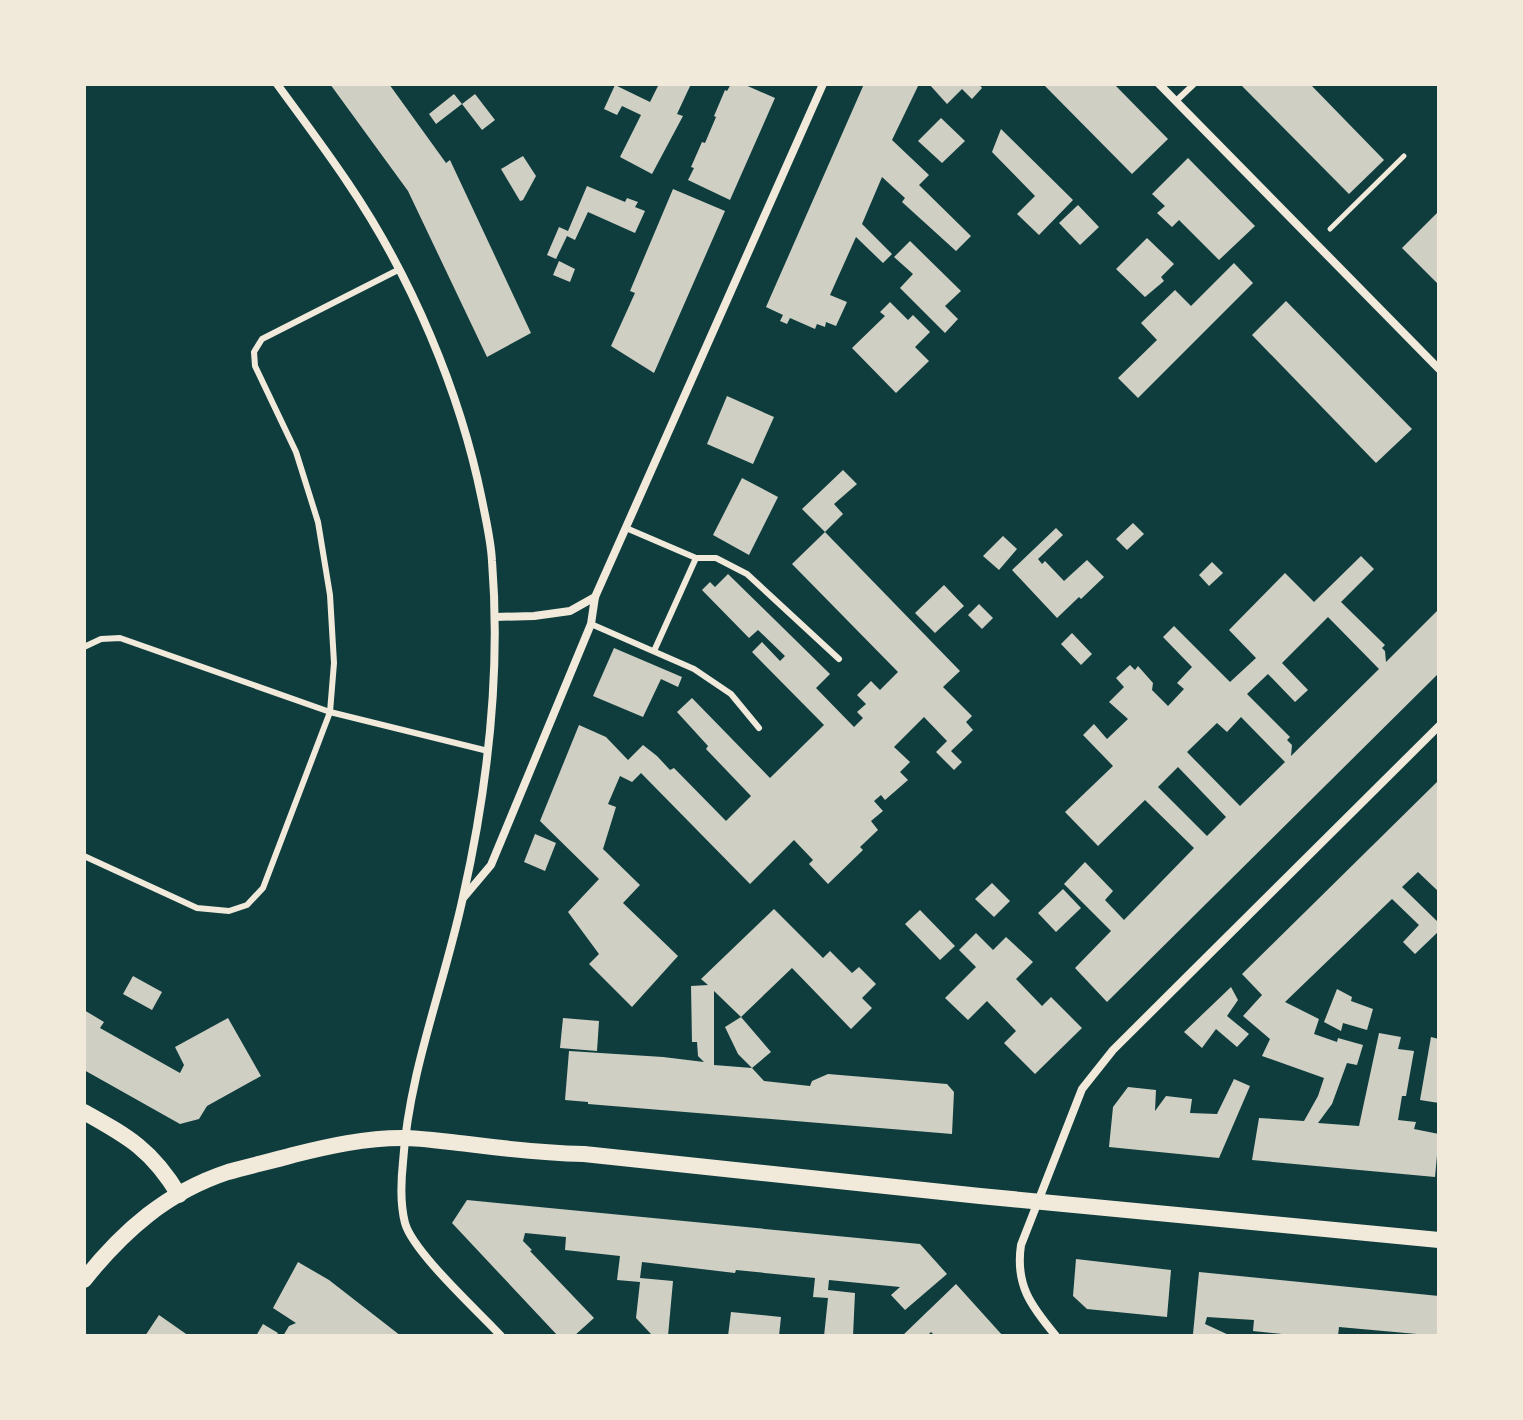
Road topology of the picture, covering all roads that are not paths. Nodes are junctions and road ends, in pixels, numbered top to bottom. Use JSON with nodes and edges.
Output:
{"nodes":[{"id":1,"x":277,"y":84,"type":"edge"},
{"id":2,"x":823,"y":84,"type":"edge"},
{"id":3,"x":1159,"y":84,"type":"edge"},
{"id":4,"x":1194,"y":84,"type":"edge"},
{"id":5,"x":1176,"y":101,"type":"junction"},
{"id":6,"x":398,"y":270,"type":"junction"},
{"id":7,"x":1439,"y":369,"type":"edge"},
{"id":8,"x":626,"y":528,"type":"junction"},
{"id":9,"x":696,"y":558,"type":"junction"},
{"id":10,"x":595,"y":597,"type":"junction"},
{"id":11,"x":495,"y":617,"type":"junction"},
{"id":12,"x":591,"y":624,"type":"junction"},
{"id":13,"x":84,"y":647,"type":"edge"},
{"id":14,"x":654,"y":651,"type":"junction"},
{"id":15,"x":839,"y":659,"type":"dead end"},
{"id":16,"x":330,"y":712,"type":"junction"},
{"id":17,"x":1439,"y":726,"type":"edge"},
{"id":18,"x":759,"y":728,"type":"dead end"},
{"id":19,"x":488,"y":751,"type":"junction"},
{"id":20,"x":84,"y":856,"type":"edge"},
{"id":21,"x":463,"y":898,"type":"junction"},
{"id":22,"x":84,"y":1112,"type":"edge"},
{"id":23,"x":404,"y":1138,"type":"junction"},
{"id":24,"x":179,"y":1195,"type":"junction"},
{"id":25,"x":1039,"y":1202,"type":"junction"},
{"id":26,"x":1439,"y":1240,"type":"edge"},
{"id":27,"x":84,"y":1280,"type":"edge"},
{"id":28,"x":501,"y":1336,"type":"edge"},
{"id":29,"x":1056,"y":1336,"type":"edge"}],
"edges":[{"from":1,"to":6,"type":"street"},
{"from":2,"to":8,"type":"street"},
{"from":3,"to":5,"type":"street"},
{"from":4,"to":5,"type":"lane"},
{"from":5,"to":7,"type":"street"},
{"from":6,"to":11,"type":"street"},
{"from":6,"to":16,"type":"lane"},
{"from":8,"to":9,"type":"lane"},
{"from":8,"to":10,"type":"street"},
{"from":9,"to":14,"type":"lane"},
{"from":9,"to":15,"type":"lane"},
{"from":10,"to":11,"type":"street"},
{"from":10,"to":12,"type":"street"},
{"from":11,"to":19,"type":"street"},
{"from":12,"to":14,"type":"lane"},
{"from":12,"to":21,"type":"street"},
{"from":13,"to":16,"type":"lane"},
{"from":14,"to":18,"type":"lane"},
{"from":16,"to":19,"type":"lane"},
{"from":16,"to":20,"type":"lane"},
{"from":17,"to":25,"type":"street"},
{"from":19,"to":21,"type":"street"},
{"from":21,"to":23,"type":"street"},
{"from":22,"to":24,"type":"main road"},
{"from":23,"to":24,"type":"main road"},
{"from":23,"to":25,"type":"main road"},
{"from":23,"to":28,"type":"street"},
{"from":24,"to":27,"type":"main road"},
{"from":25,"to":26,"type":"main road"},
{"from":25,"to":29,"type":"street"}]}
